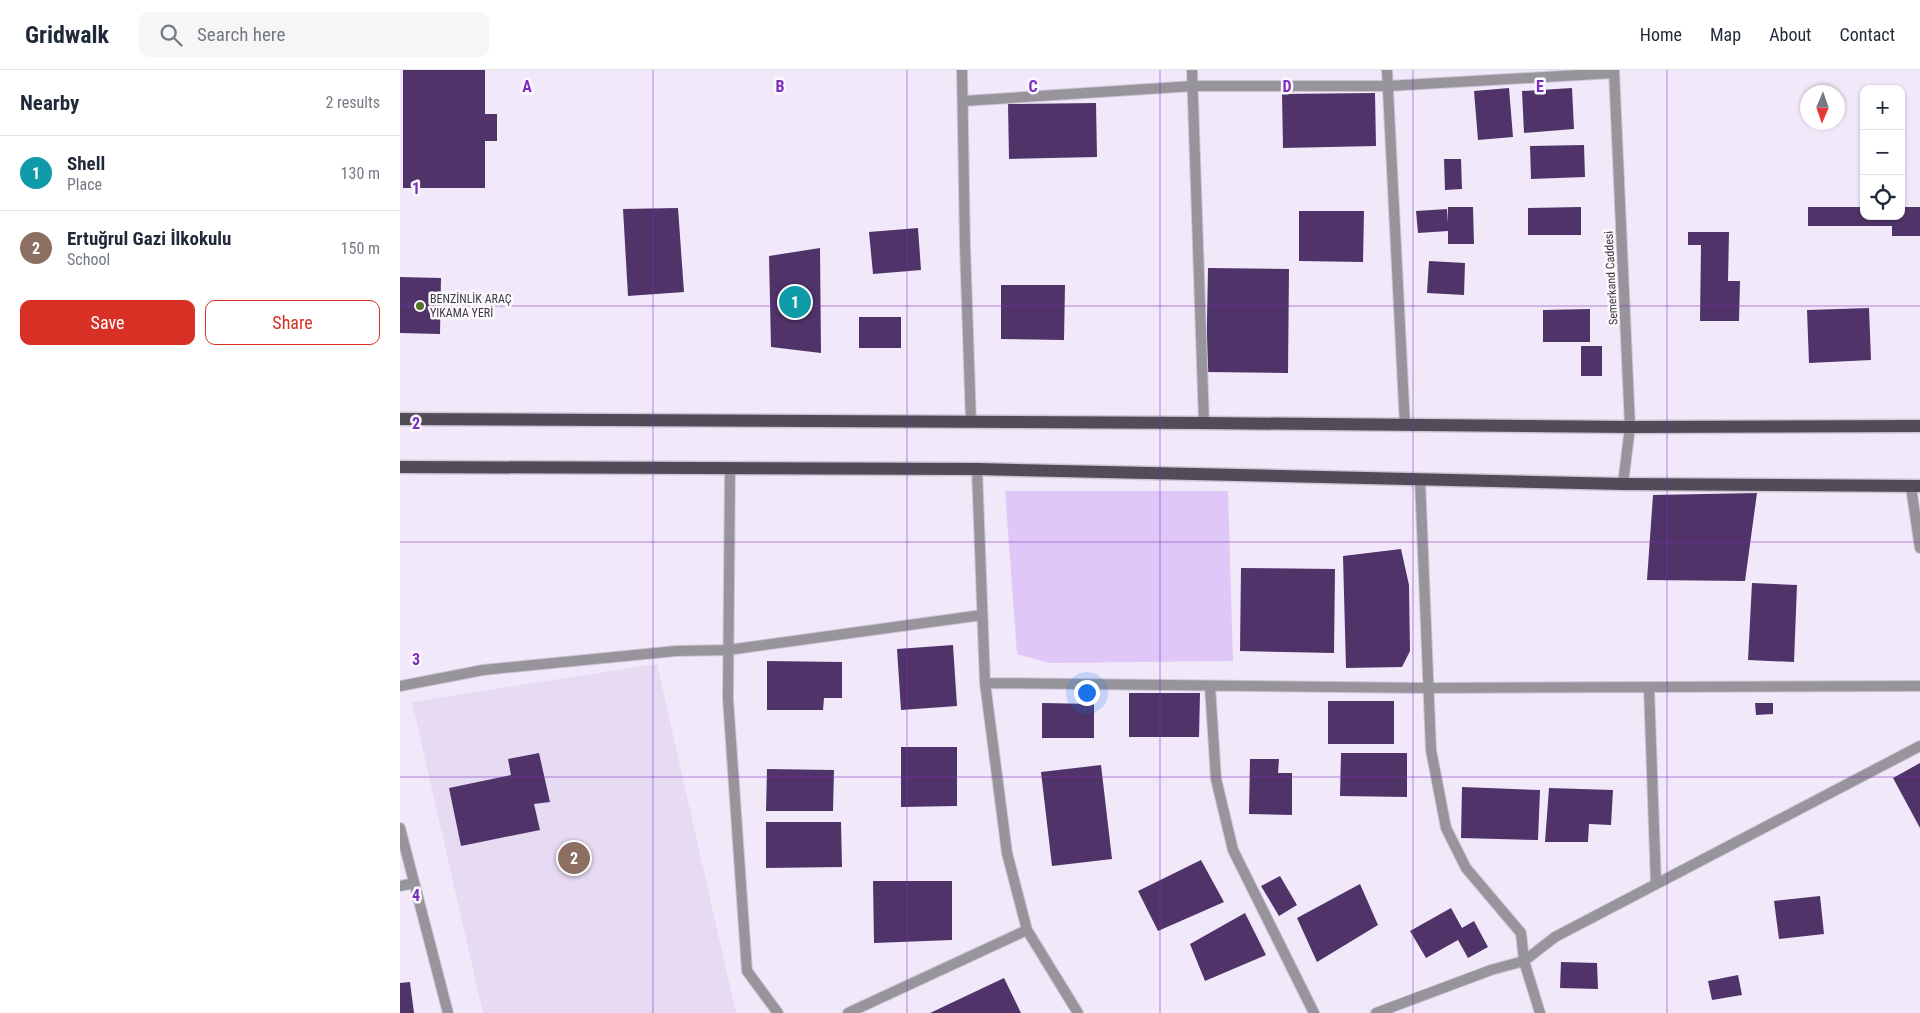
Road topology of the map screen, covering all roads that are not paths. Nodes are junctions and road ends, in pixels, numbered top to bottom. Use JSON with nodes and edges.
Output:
{"nodes":[{"id":1,"x":962,"y":70,"type":"edge"},
{"id":2,"x":1192,"y":70,"type":"edge"},
{"id":3,"x":1387,"y":70,"type":"edge"},
{"id":4,"x":1614,"y":72,"type":"edge"},
{"id":5,"x":1194,"y":86,"type":"junction"},
{"id":6,"x":1388,"y":86,"type":"junction"},
{"id":7,"x":964,"y":101,"type":"junction"},
{"id":8,"x":400,"y":418,"type":"edge"},
{"id":9,"x":971,"y":422,"type":"junction"},
{"id":10,"x":1204,"y":423,"type":"junction"},
{"id":11,"x":1405,"y":426,"type":"junction"},
{"id":12,"x":1920,"y":426,"type":"edge"},
{"id":13,"x":1630,"y":427,"type":"junction"},
{"id":14,"x":400,"y":467,"type":"edge"},
{"id":15,"x":730,"y":468,"type":"junction"},
{"id":16,"x":977,"y":469,"type":"junction"},
{"id":17,"x":1420,"y":479,"type":"junction"},
{"id":18,"x":1623,"y":484,"type":"junction"},
{"id":19,"x":1915,"y":487,"type":"edge"},
{"id":20,"x":1920,"y":548,"type":"edge"},
{"id":21,"x":982,"y":615,"type":"junction"},
{"id":22,"x":728,"y":650,"type":"junction"},
{"id":23,"x":985,"y":682,"type":"junction"},
{"id":24,"x":400,"y":686,"type":"edge"},
{"id":25,"x":1210,"y":686,"type":"junction"},
{"id":26,"x":1920,"y":686,"type":"edge"},
{"id":27,"x":1428,"y":688,"type":"junction"},
{"id":28,"x":1649,"y":688,"type":"junction"},
{"id":29,"x":1920,"y":746,"type":"edge"},
{"id":30,"x":400,"y":828,"type":"edge"},
{"id":31,"x":414,"y":883,"type":"junction"},
{"id":32,"x":1656,"y":884,"type":"junction"},
{"id":33,"x":400,"y":886,"type":"edge"},
{"id":34,"x":1027,"y":930,"type":"junction"},
{"id":35,"x":1524,"y":961,"type":"junction"},
{"id":36,"x":448,"y":1013,"type":"edge"},
{"id":37,"x":778,"y":1013,"type":"edge"},
{"id":38,"x":848,"y":1013,"type":"edge"},
{"id":39,"x":1078,"y":1013,"type":"edge"},
{"id":40,"x":1314,"y":1013,"type":"edge"},
{"id":41,"x":1376,"y":1013,"type":"edge"},
{"id":42,"x":1540,"y":1013,"type":"edge"}],
"edges":[{"from":1,"to":7,"type":"street"},
{"from":2,"to":5,"type":"street"},
{"from":3,"to":6,"type":"street"},
{"from":4,"to":6,"type":"street"},
{"from":4,"to":13,"type":"street","name":"Semerkand Caddesi"},
{"from":5,"to":6,"type":"street"},
{"from":5,"to":7,"type":"street"},
{"from":5,"to":10,"type":"street"},
{"from":6,"to":11,"type":"street"},
{"from":7,"to":9,"type":"street"},
{"from":8,"to":9,"type":"main road"},
{"from":9,"to":10,"type":"main road"},
{"from":10,"to":11,"type":"main road"},
{"from":11,"to":13,"type":"main road"},
{"from":12,"to":13,"type":"main road"},
{"from":13,"to":18,"type":"street","name":"Semerkand Caddesi"},
{"from":14,"to":15,"type":"main road"},
{"from":15,"to":16,"type":"main road"},
{"from":15,"to":22,"type":"street"},
{"from":16,"to":17,"type":"main road"},
{"from":16,"to":21,"type":"street"},
{"from":17,"to":18,"type":"main road"},
{"from":17,"to":27,"type":"street"},
{"from":18,"to":19,"type":"main road"},
{"from":19,"to":20,"type":"street"},
{"from":21,"to":22,"type":"street"},
{"from":21,"to":23,"type":"street"},
{"from":22,"to":24,"type":"street"},
{"from":22,"to":37,"type":"street"},
{"from":23,"to":25,"type":"street"},
{"from":23,"to":34,"type":"street"},
{"from":25,"to":27,"type":"street"},
{"from":25,"to":40,"type":"street"},
{"from":26,"to":28,"type":"street"},
{"from":27,"to":28,"type":"street"},
{"from":27,"to":35,"type":"street"},
{"from":28,"to":32,"type":"street"},
{"from":29,"to":32,"type":"street"},
{"from":30,"to":31,"type":"street"},
{"from":31,"to":33,"type":"street"},
{"from":31,"to":36,"type":"street"},
{"from":32,"to":35,"type":"street"},
{"from":34,"to":38,"type":"street"},
{"from":34,"to":39,"type":"street"},
{"from":35,"to":41,"type":"street"},
{"from":35,"to":42,"type":"street"}]}
